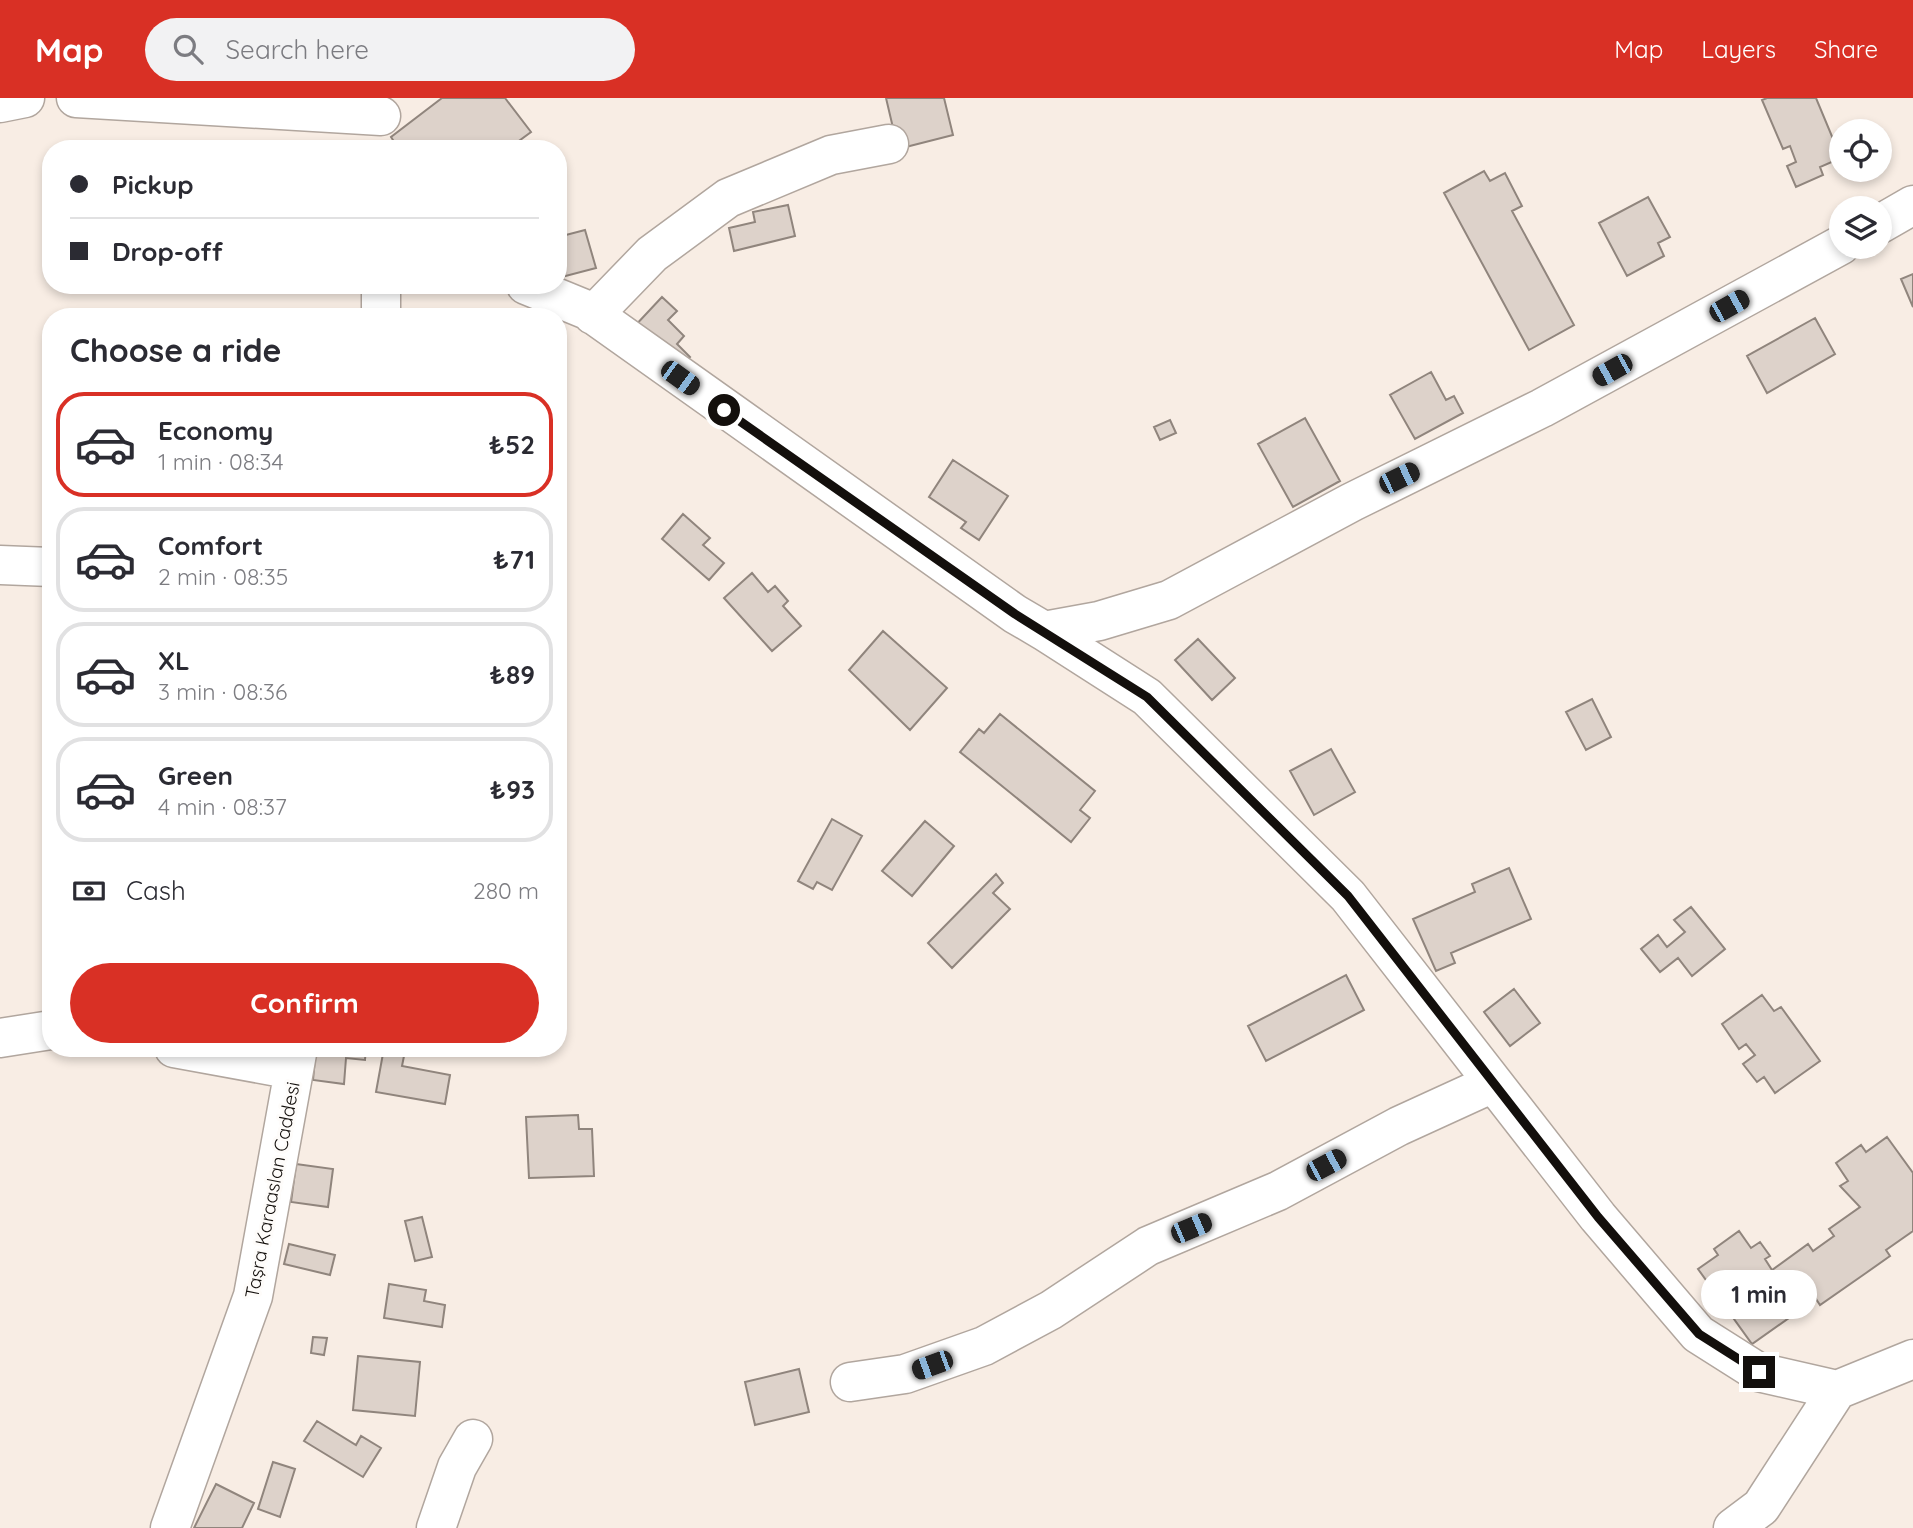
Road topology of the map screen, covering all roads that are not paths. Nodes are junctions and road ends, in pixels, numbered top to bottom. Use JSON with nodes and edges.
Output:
{"nodes":[{"id":1,"x":25,"y":98,"type":"edge"},
{"id":2,"x":76,"y":98,"type":"edge"},
{"id":3,"x":0,"y":103,"type":"edge"},
{"id":4,"x":382,"y":121,"type":"edge"},
{"id":5,"x":889,"y":144,"type":"dead end"},
{"id":6,"x":1913,"y":205,"type":"edge"},
{"id":7,"x":1892,"y":217,"type":"edge"},
{"id":8,"x":1829,"y":252,"type":"edge"},
{"id":9,"x":546,"y":294,"type":"edge"},
{"id":10,"x":593,"y":315,"type":"junction"},
{"id":11,"x":0,"y":565,"type":"edge"},
{"id":12,"x":42,"y":567,"type":"edge"},
{"id":13,"x":1044,"y":631,"type":"junction"},
{"id":14,"x":42,"y":1031,"type":"edge"},
{"id":15,"x":0,"y":1038,"type":"edge"},
{"id":16,"x":274,"y":1057,"type":"edge"},
{"id":17,"x":296,"y":1059,"type":"edge"},
{"id":18,"x":1493,"y":1083,"type":"junction"},
{"id":19,"x":1913,"y":1359,"type":"edge"},
{"id":20,"x":850,"y":1382,"type":"dead end"},
{"id":21,"x":1837,"y":1390,"type":"junction"},
{"id":22,"x":473,"y":1439,"type":"dead end"},
{"id":23,"x":170,"y":1528,"type":"edge"},
{"id":24,"x":436,"y":1528,"type":"edge"},
{"id":25,"x":1733,"y":1528,"type":"edge"}],
"edges":[{"from":1,"to":3,"type":"street"},
{"from":2,"to":4,"type":"street"},
{"from":5,"to":10,"type":"street"},
{"from":6,"to":7,"type":"street"},
{"from":8,"to":13,"type":"street"},
{"from":9,"to":10,"type":"street"},
{"from":10,"to":13,"type":"street"},
{"from":11,"to":12,"type":"street"},
{"from":13,"to":18,"type":"street"},
{"from":14,"to":15,"type":"street"},
{"from":16,"to":17,"type":"street"},
{"from":17,"to":23,"type":"street","name":"Taşra Karaaslan Caddesi"},
{"from":18,"to":20,"type":"street"},
{"from":18,"to":21,"type":"street"},
{"from":19,"to":21,"type":"street"},
{"from":21,"to":25,"type":"street"},
{"from":22,"to":24,"type":"street"}]}
